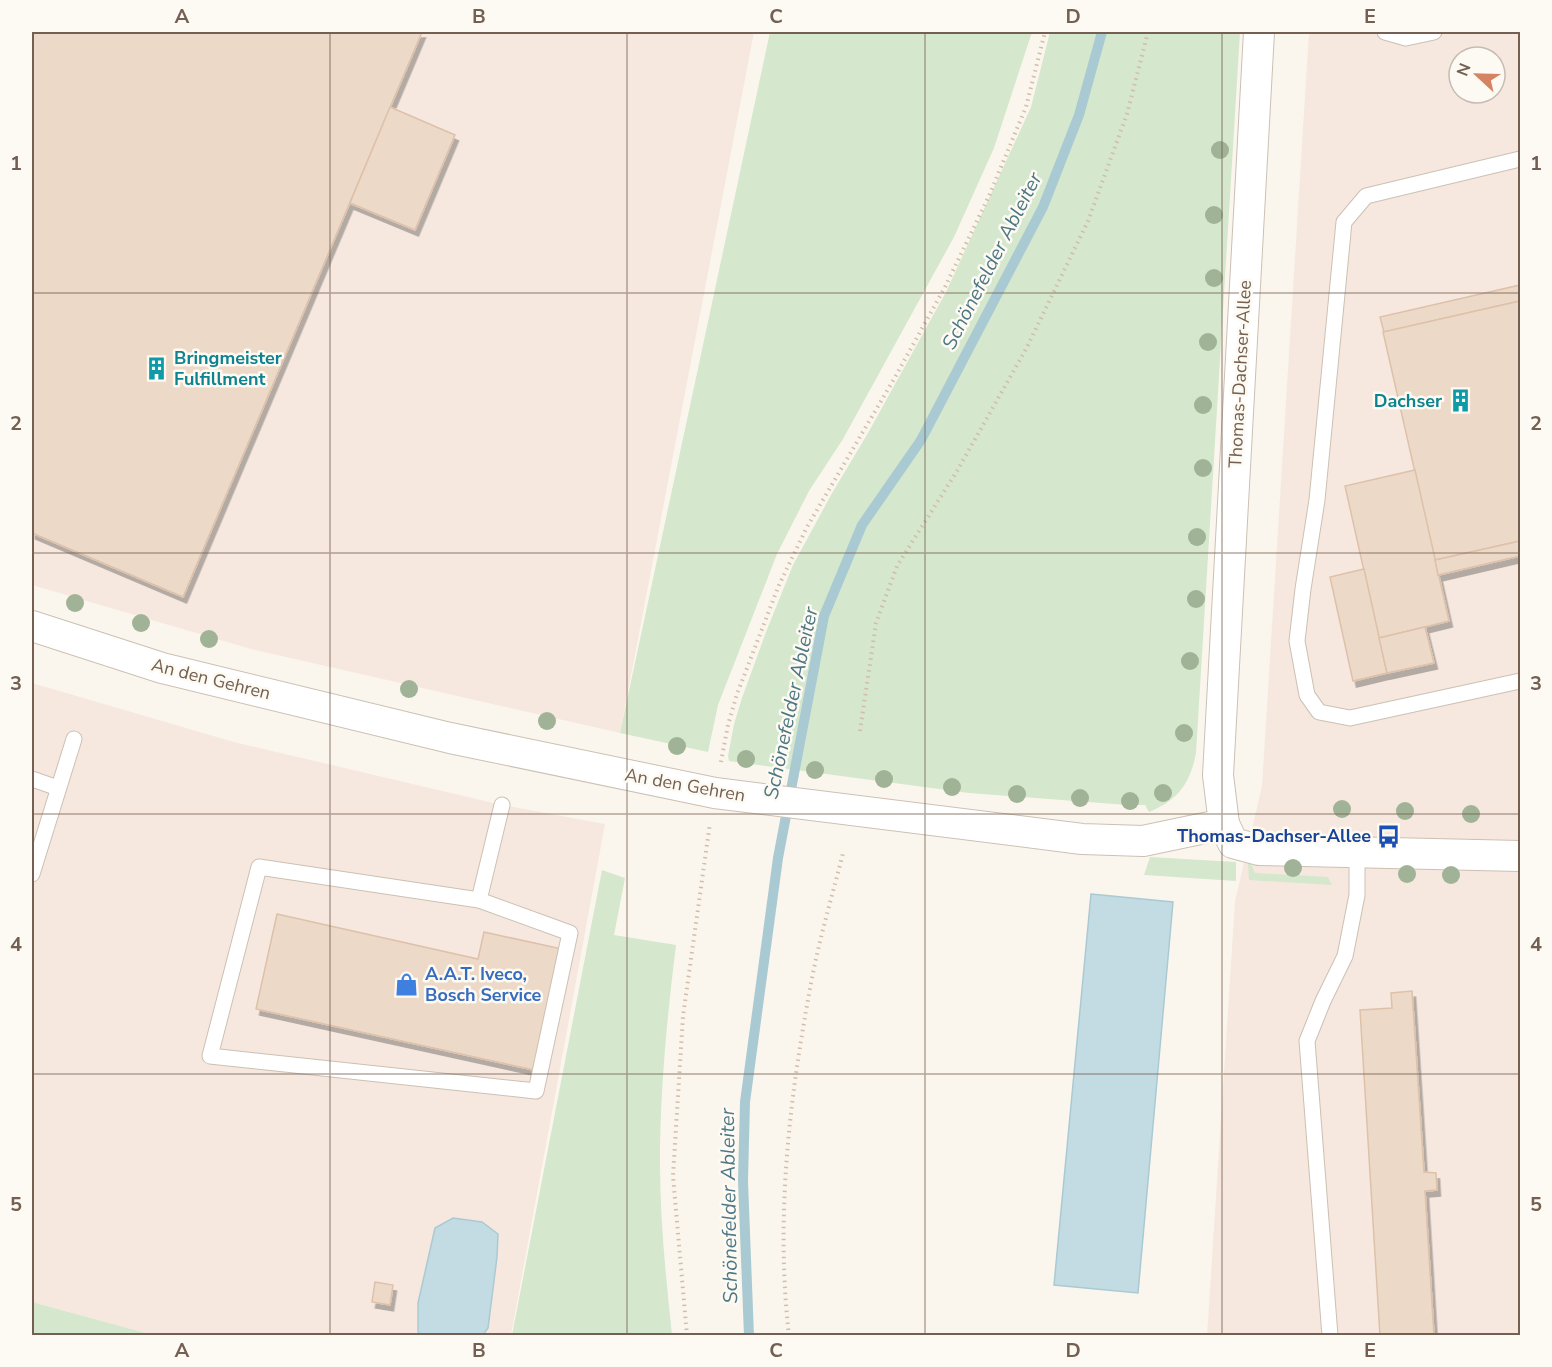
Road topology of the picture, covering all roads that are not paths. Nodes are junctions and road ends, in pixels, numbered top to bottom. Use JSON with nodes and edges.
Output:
{"nodes":[{"id":1,"x":1259,"y":32,"type":"edge"},
{"id":2,"x":1385,"y":32,"type":"edge"},
{"id":3,"x":1434,"y":32,"type":"edge"},
{"id":4,"x":1521,"y":159,"type":"edge"},
{"id":5,"x":32,"y":626,"type":"edge"},
{"id":6,"x":1521,"y":681,"type":"edge"},
{"id":7,"x":74,"y":739,"type":"dead end"},
{"id":8,"x":32,"y":779,"type":"edge"},
{"id":9,"x":58,"y":788,"type":"junction"},
{"id":10,"x":502,"y":805,"type":"dead end"},
{"id":11,"x":1224,"y":824,"type":"junction"},
{"id":12,"x":1357,"y":853,"type":"junction"},
{"id":13,"x":1521,"y":856,"type":"edge"},
{"id":14,"x":32,"y":874,"type":"edge"},
{"id":15,"x":479,"y":900,"type":"junction"},
{"id":16,"x":1330,"y":1335,"type":"edge"}],
"edges":[{"from":1,"to":11,"type":"street","name":"Thomas-Dachser-Allee"},
{"from":2,"to":3,"type":"lane"},
{"from":4,"to":6,"type":"lane"},
{"from":5,"to":11,"type":"street","name":"An den Gehren"},
{"from":7,"to":9,"type":"lane"},
{"from":8,"to":9,"type":"lane"},
{"from":9,"to":14,"type":"lane"},
{"from":10,"to":15,"type":"lane"},
{"from":11,"to":12,"type":"street"},
{"from":12,"to":13,"type":"street"},
{"from":12,"to":16,"type":"lane"},
{"from":15,"to":15,"type":"lane"}]}
